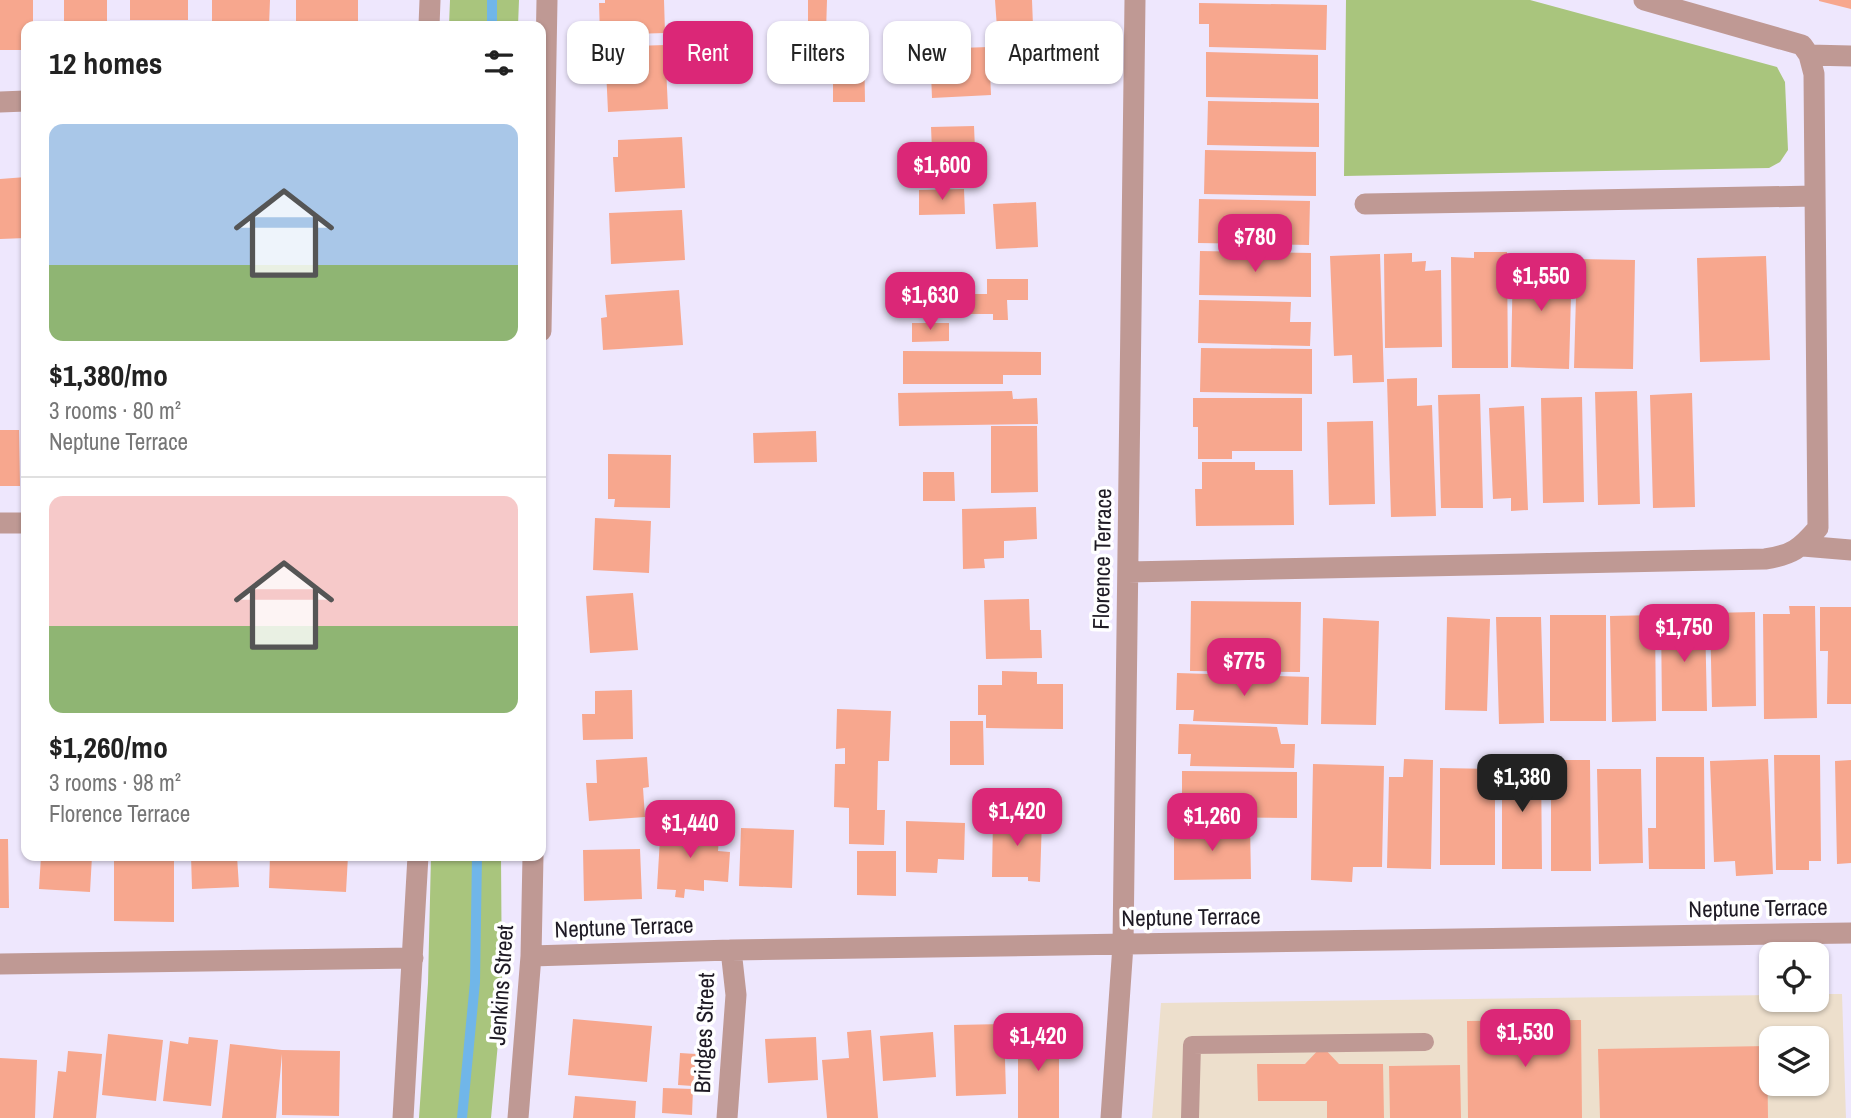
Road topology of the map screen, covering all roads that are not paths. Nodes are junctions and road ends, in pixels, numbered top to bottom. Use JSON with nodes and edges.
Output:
{"nodes":[{"id":1,"x":430,"y":0,"type":"edge"},
{"id":2,"x":547,"y":0,"type":"edge"},
{"id":3,"x":1135,"y":0,"type":"edge"},
{"id":4,"x":1644,"y":0,"type":"edge"},
{"id":5,"x":429,"y":21,"type":"edge"},
{"id":6,"x":546,"y":55,"type":"edge"},
{"id":7,"x":1809,"y":55,"type":"junction"},
{"id":8,"x":1851,"y":56,"type":"edge"},
{"id":9,"x":21,"y":101,"type":"edge"},
{"id":10,"x":0,"y":102,"type":"edge"},
{"id":11,"x":1815,"y":196,"type":"junction"},
{"id":12,"x":1365,"y":204,"type":"dead end"},
{"id":13,"x":0,"y":523,"type":"edge"},
{"id":14,"x":21,"y":523,"type":"edge"},
{"id":15,"x":1803,"y":546,"type":"junction"},
{"id":16,"x":1851,"y":550,"type":"edge"},
{"id":17,"x":1128,"y":572,"type":"junction"},
{"id":18,"x":418,"y":861,"type":"edge"},
{"id":19,"x":533,"y":861,"type":"edge"},
{"id":20,"x":1851,"y":933,"type":"edge"},
{"id":21,"x":1123,"y":945,"type":"junction"},
{"id":22,"x":731,"y":950,"type":"junction"},
{"id":23,"x":531,"y":956,"type":"junction"},
{"id":24,"x":413,"y":958,"type":"junction"},
{"id":25,"x":0,"y":964,"type":"edge"},
{"id":26,"x":1425,"y":1042,"type":"dead end"},
{"id":27,"x":403,"y":1118,"type":"edge"},
{"id":28,"x":518,"y":1118,"type":"edge"},
{"id":29,"x":727,"y":1118,"type":"edge"},
{"id":30,"x":1111,"y":1118,"type":"edge"},
{"id":31,"x":1191,"y":1118,"type":"edge"}],
"edges":[{"from":1,"to":5,"type":"street"},
{"from":2,"to":6,"type":"street"},
{"from":3,"to":17,"type":"street","name":"Florence Terrace"},
{"from":4,"to":7,"type":"street"},
{"from":7,"to":8,"type":"street"},
{"from":7,"to":11,"type":"street"},
{"from":9,"to":10,"type":"street"},
{"from":11,"to":12,"type":"street"},
{"from":11,"to":15,"type":"street"},
{"from":13,"to":14,"type":"street"},
{"from":15,"to":16,"type":"street"},
{"from":15,"to":17,"type":"street"},
{"from":17,"to":21,"type":"street","name":"Florence Terrace"},
{"from":18,"to":24,"type":"street"},
{"from":19,"to":23,"type":"street","name":"Jenkins Street"},
{"from":20,"to":21,"type":"street","name":"Neptune Terrace"},
{"from":21,"to":22,"type":"street","name":"Neptune Terrace"},
{"from":21,"to":30,"type":"street","name":"Florence Terrace"},
{"from":22,"to":23,"type":"street","name":"Neptune Terrace"},
{"from":22,"to":29,"type":"street","name":"Bridges Street"},
{"from":23,"to":28,"type":"street","name":"Jenkins Street"},
{"from":24,"to":25,"type":"street"},
{"from":24,"to":27,"type":"street"},
{"from":26,"to":31,"type":"lane"}]}
